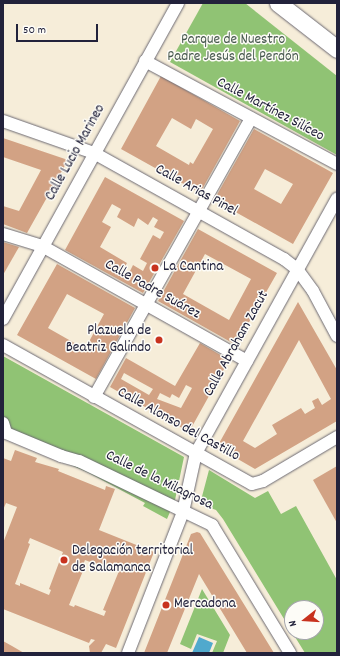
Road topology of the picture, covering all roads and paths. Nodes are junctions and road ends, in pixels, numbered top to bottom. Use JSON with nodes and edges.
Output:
{"nodes":[{"id":1,"x":178,"y":3,"type":"edge"},
{"id":2,"x":278,"y":3,"type":"edge"},
{"id":3,"x":337,"y":49,"type":"edge"},
{"id":4,"x":145,"y":61,"type":"junction"},
{"id":5,"x":252,"y":118,"type":"junction"},
{"id":6,"x":3,"y":121,"type":"edge"},
{"id":7,"x":94,"y":152,"type":"junction"},
{"id":8,"x":337,"y":164,"type":"edge"},
{"id":9,"x":337,"y":199,"type":"edge"},
{"id":10,"x":199,"y":211,"type":"junction"},
{"id":11,"x":3,"y":234,"type":"edge"},
{"id":12,"x":42,"y":246,"type":"junction"},
{"id":13,"x":297,"y":269,"type":"junction"},
{"id":14,"x":147,"y":305,"type":"junction"},
{"id":15,"x":3,"y":319,"type":"edge"},
{"id":16,"x":337,"y":336,"type":"edge"},
{"id":17,"x":3,"y":345,"type":"edge"},
{"id":18,"x":247,"y":361,"type":"junction"},
{"id":19,"x":94,"y":397,"type":"junction"},
{"id":20,"x":3,"y":423,"type":"edge"},
{"id":21,"x":337,"y":437,"type":"edge"},
{"id":22,"x":196,"y":453,"type":"junction"},
{"id":23,"x":183,"y":512,"type":"junction"},
{"id":24,"x":128,"y":653,"type":"edge"},
{"id":25,"x":290,"y":653,"type":"edge"}],
"edges":[{"from":1,"to":4,"type":"street","name":"Calle Lucio Marineo"},
{"from":2,"to":3,"type":"main road"},
{"from":4,"to":5,"type":"street","name":"Calle Martínez Silíceo"},
{"from":4,"to":7,"type":"street","name":"Calle Lucio Marineo"},
{"from":5,"to":8,"type":"street","name":"Calle Martínez Silíceo"},
{"from":5,"to":10,"type":"street"},
{"from":6,"to":7,"type":"street","name":"Calle Arias Pinel"},
{"from":7,"to":10,"type":"street","name":"Calle Arias Pinel"},
{"from":7,"to":12,"type":"street","name":"Calle Lucio Marineo"},
{"from":9,"to":13,"type":"street","name":"Calle Abraham Zacut"},
{"from":10,"to":13,"type":"street","name":"Calle Arias Pinel"},
{"from":10,"to":14,"type":"street"},
{"from":11,"to":12,"type":"street","name":"Calle Padre Suárez"},
{"from":12,"to":14,"type":"street","name":"Calle Padre Suárez"},
{"from":12,"to":15,"type":"street","name":"Calle Lucio Marineo"},
{"from":13,"to":16,"type":"street","name":"Calle Arias Pinel"},
{"from":13,"to":18,"type":"street","name":"Calle Abraham Zacut"},
{"from":14,"to":18,"type":"street","name":"Calle Padre Suárez"},
{"from":14,"to":19,"type":"street"},
{"from":17,"to":19,"type":"street","name":"Calle Alonso del Castillo"},
{"from":18,"to":22,"type":"street","name":"Calle Abraham Zacut"},
{"from":19,"to":22,"type":"street","name":"Calle Alonso del Castillo"},
{"from":20,"to":23,"type":"street","name":"Calle de la Milagrosa"},
{"from":21,"to":22,"type":"street","name":"Calle Alonso del Castillo"},
{"from":22,"to":23,"type":"street","name":"Calle Abraham Zacut"},
{"from":23,"to":24,"type":"street","name":"Calle Abraham Zacut"},
{"from":23,"to":25,"type":"street","name":"Calle de la Milagrosa"}]}
